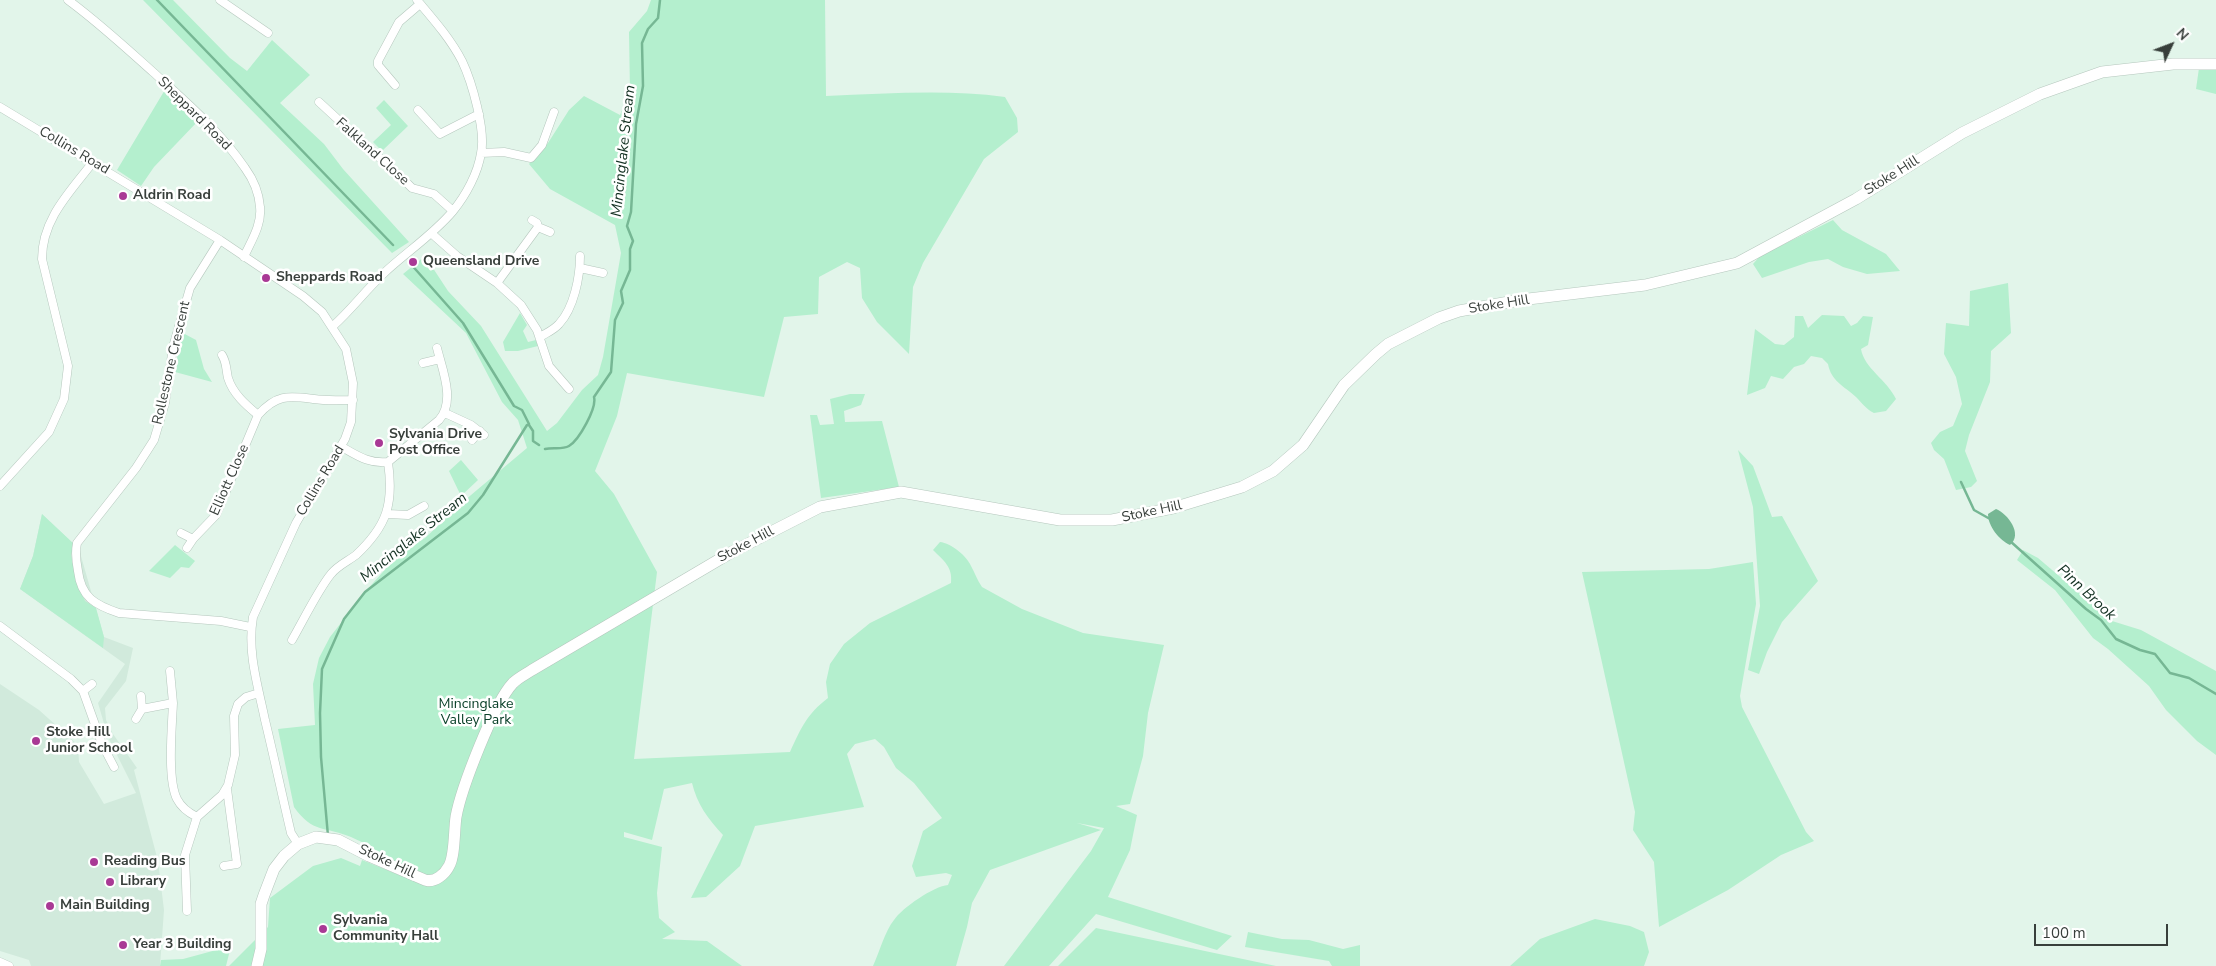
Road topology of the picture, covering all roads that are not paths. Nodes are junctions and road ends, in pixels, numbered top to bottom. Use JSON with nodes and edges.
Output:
{"nodes":[{"id":1,"x":68,"y":0,"type":"edge"},
{"id":2,"x":220,"y":0,"type":"edge"},
{"id":3,"x":418,"y":2,"type":"edge"},
{"id":4,"x":268,"y":33,"type":"dead end"},
{"id":5,"x":2216,"y":64,"type":"edge"},
{"id":6,"x":396,"y":84,"type":"dead end"},
{"id":7,"x":318,"y":102,"type":"dead end"},
{"id":8,"x":0,"y":106,"type":"edge"},
{"id":9,"x":418,"y":110,"type":"dead end"},
{"id":10,"x":554,"y":112,"type":"dead end"},
{"id":11,"x":479,"y":114,"type":"junction"},
{"id":12,"x":482,"y":153,"type":"junction"},
{"id":13,"x":93,"y":162,"type":"junction"},
{"id":14,"x":453,"y":211,"type":"junction"},
{"id":15,"x":532,"y":220,"type":"dead end"},
{"id":16,"x":538,"y":227,"type":"junction"},
{"id":17,"x":550,"y":232,"type":"dead end"},
{"id":18,"x":431,"y":233,"type":"junction"},
{"id":19,"x":220,"y":240,"type":"junction"},
{"id":20,"x":580,"y":256,"type":"dead end"},
{"id":21,"x":244,"y":257,"type":"junction"},
{"id":22,"x":580,"y":268,"type":"junction"},
{"id":23,"x":604,"y":273,"type":"dead end"},
{"id":24,"x":497,"y":283,"type":"junction"},
{"id":25,"x":333,"y":326,"type":"junction"},
{"id":26,"x":540,"y":337,"type":"junction"},
{"id":27,"x":437,"y":348,"type":"dead end"},
{"id":28,"x":222,"y":355,"type":"dead end"},
{"id":29,"x":440,"y":359,"type":"junction"},
{"id":30,"x":423,"y":363,"type":"dead end"},
{"id":31,"x":569,"y":389,"type":"dead end"},
{"id":32,"x":353,"y":400,"type":"junction"},
{"id":33,"x":445,"y":413,"type":"junction"},
{"id":34,"x":258,"y":415,"type":"junction"},
{"id":35,"x":472,"y":440,"type":"dead end"},
{"id":36,"x":342,"y":447,"type":"junction"},
{"id":37,"x":388,"y":462,"type":"junction"},
{"id":38,"x":0,"y":486,"type":"edge"},
{"id":39,"x":424,"y":506,"type":"dead end"},
{"id":40,"x":388,"y":514,"type":"junction"},
{"id":41,"x":181,"y":533,"type":"dead end"},
{"id":42,"x":193,"y":539,"type":"junction"},
{"id":43,"x":188,"y":548,"type":"dead end"},
{"id":44,"x":0,"y":626,"type":"edge"},
{"id":45,"x":250,"y":627,"type":"junction"},
{"id":46,"x":292,"y":640,"type":"dead end"},
{"id":47,"x":170,"y":671,"type":"dead end"},
{"id":48,"x":92,"y":684,"type":"dead end"},
{"id":49,"x":83,"y":691,"type":"junction"},
{"id":50,"x":259,"y":694,"type":"junction"},
{"id":51,"x":141,"y":696,"type":"dead end"},
{"id":52,"x":173,"y":703,"type":"junction"},
{"id":53,"x":142,"y":709,"type":"junction"},
{"id":54,"x":136,"y":720,"type":"dead end"},
{"id":55,"x":114,"y":767,"type":"dead end"},
{"id":56,"x":227,"y":789,"type":"junction"},
{"id":57,"x":197,"y":817,"type":"junction"},
{"id":58,"x":298,"y":844,"type":"junction"},
{"id":59,"x":224,"y":866,"type":"dead end"},
{"id":60,"x":187,"y":911,"type":"dead end"},
{"id":61,"x":0,"y":962,"type":"edge"},
{"id":62,"x":9,"y":966,"type":"edge"},
{"id":63,"x":258,"y":966,"type":"edge"}],
"edges":[{"from":1,"to":21,"type":"street","name":"Sheppard Road"},
{"from":2,"to":4,"type":"street"},
{"from":3,"to":6,"type":"street"},
{"from":3,"to":11,"type":"street"},
{"from":5,"to":58,"type":"street","name":"Stoke Hill"},
{"from":7,"to":14,"type":"street","name":"Falkland Close"},
{"from":8,"to":13,"type":"street","name":"Collins Road"},
{"from":9,"to":11,"type":"street"},
{"from":10,"to":12,"type":"street"},
{"from":11,"to":12,"type":"street"},
{"from":12,"to":14,"type":"street"},
{"from":13,"to":19,"type":"street","name":"Collins Road"},
{"from":13,"to":38,"type":"street"},
{"from":14,"to":18,"type":"street"},
{"from":15,"to":16,"type":"street"},
{"from":16,"to":17,"type":"street"},
{"from":16,"to":24,"type":"street"},
{"from":18,"to":24,"type":"street"},
{"from":18,"to":25,"type":"street"},
{"from":19,"to":21,"type":"street","name":"Collins Road"},
{"from":19,"to":45,"type":"street","name":"Rollestone Crescent"},
{"from":20,"to":22,"type":"street"},
{"from":21,"to":25,"type":"street","name":"Collins Road"},
{"from":22,"to":23,"type":"street"},
{"from":22,"to":26,"type":"street"},
{"from":24,"to":26,"type":"street"},
{"from":25,"to":32,"type":"street","name":"Collins Road"},
{"from":26,"to":31,"type":"street"},
{"from":27,"to":29,"type":"street"},
{"from":28,"to":34,"type":"street"},
{"from":29,"to":30,"type":"street"},
{"from":29,"to":33,"type":"street"},
{"from":32,"to":34,"type":"street","name":"Elliott Close"},
{"from":32,"to":36,"type":"street","name":"Collins Road"},
{"from":33,"to":35,"type":"street"},
{"from":33,"to":37,"type":"street"},
{"from":34,"to":42,"type":"street","name":"Elliott Close"},
{"from":36,"to":37,"type":"street"},
{"from":36,"to":45,"type":"street","name":"Collins Road"},
{"from":37,"to":40,"type":"street"},
{"from":39,"to":40,"type":"street"},
{"from":40,"to":46,"type":"street"},
{"from":41,"to":42,"type":"street"},
{"from":42,"to":43,"type":"street","name":"Elliott Close"},
{"from":44,"to":49,"type":"street"},
{"from":45,"to":50,"type":"street","name":"Collins Road"},
{"from":47,"to":52,"type":"street"},
{"from":48,"to":49,"type":"street"},
{"from":49,"to":55,"type":"street"},
{"from":50,"to":56,"type":"street"},
{"from":50,"to":58,"type":"street","name":"Collins Road"},
{"from":51,"to":53,"type":"street"},
{"from":52,"to":53,"type":"street"},
{"from":52,"to":57,"type":"street"},
{"from":53,"to":54,"type":"street"},
{"from":56,"to":57,"type":"street"},
{"from":56,"to":59,"type":"street"},
{"from":57,"to":60,"type":"street"},
{"from":58,"to":63,"type":"street","name":"Stoke Hill"},
{"from":61,"to":62,"type":"street"}]}
